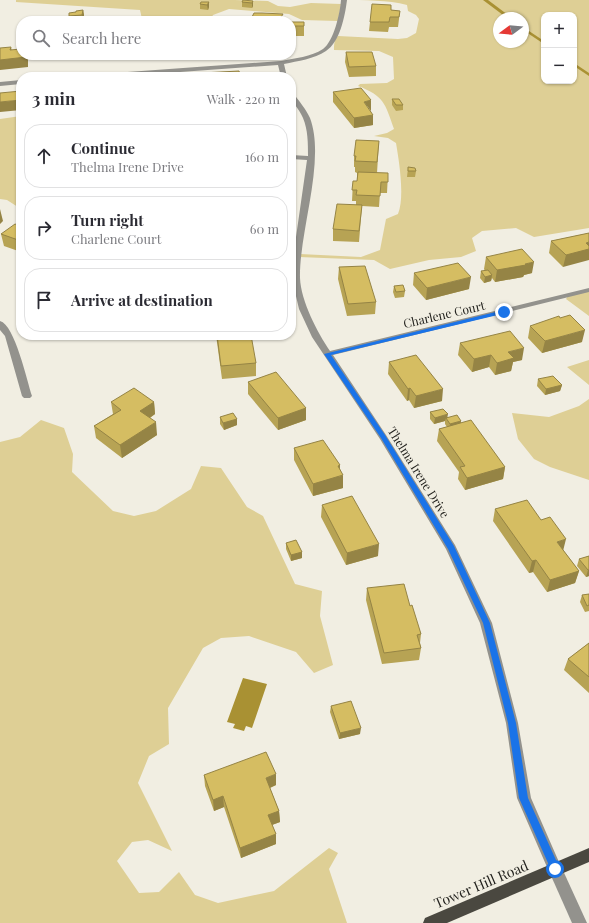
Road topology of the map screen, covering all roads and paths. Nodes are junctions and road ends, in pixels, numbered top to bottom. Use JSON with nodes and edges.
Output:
{"nodes":[{"id":1,"x":344,"y":0,"type":"edge"},
{"id":2,"x":296,"y":59,"type":"edge"},
{"id":3,"x":292,"y":60,"type":"edge"},
{"id":4,"x":281,"y":63,"type":"junction"},
{"id":5,"x":156,"y":72,"type":"edge"},
{"id":6,"x":283,"y":72,"type":"edge"},
{"id":7,"x":16,"y":82,"type":"edge"},
{"id":8,"x":0,"y":84,"type":"edge"},
{"id":9,"x":296,"y":102,"type":"edge"},
{"id":10,"x":296,"y":157,"type":"edge"},
{"id":11,"x":311,"y":158,"type":"junction"},
{"id":12,"x":589,"y":290,"type":"edge"},
{"id":13,"x":0,"y":324,"type":"edge"},
{"id":14,"x":327,"y":354,"type":"junction"},
{"id":15,"x":27,"y":396,"type":"dead end"},
{"id":16,"x":589,"y":855,"type":"edge"},
{"id":17,"x":555,"y":869,"type":"junction"},
{"id":18,"x":430,"y":923,"type":"edge"},
{"id":19,"x":580,"y":923,"type":"edge"}],
"edges":[{"from":1,"to":2,"type":"street"},
{"from":3,"to":4,"type":"street"},
{"from":4,"to":5,"type":"street"},
{"from":4,"to":6,"type":"street"},
{"from":7,"to":8,"type":"street"},
{"from":9,"to":11,"type":"street","name":"Thelma Irene Drive"},
{"from":10,"to":11,"type":"street"},
{"from":11,"to":14,"type":"street","name":"Thelma Irene Drive"},
{"from":12,"to":14,"type":"street","name":"Charlene Court"},
{"from":13,"to":15,"type":"street"},
{"from":14,"to":17,"type":"street","name":"Thelma Irene Drive"},
{"from":16,"to":17,"type":"main road","name":"Tower Hill Road"},
{"from":17,"to":18,"type":"main road","name":"Tower Hill Road"},
{"from":17,"to":19,"type":"street","name":"Thelma Irene Drive"}]}
